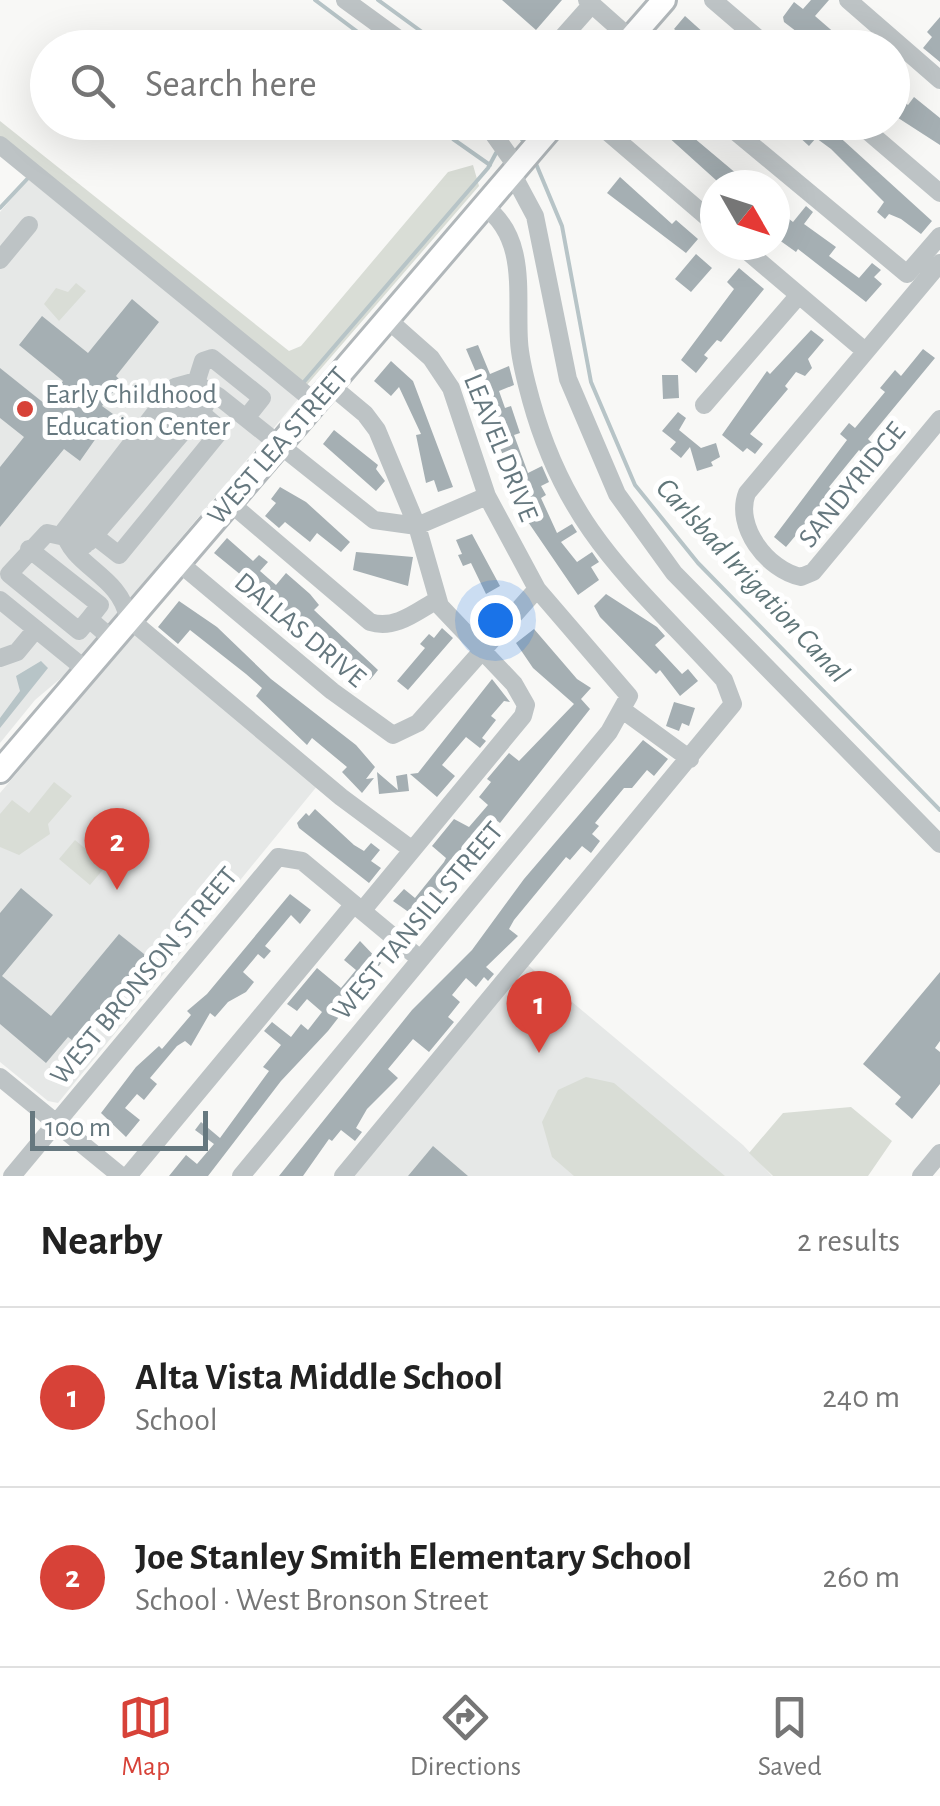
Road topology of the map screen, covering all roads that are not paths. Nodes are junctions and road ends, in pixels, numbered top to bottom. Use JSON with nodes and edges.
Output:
{"nodes":[{"id":1,"x":345,"y":0,"type":"edge"},
{"id":2,"x":664,"y":0,"type":"edge"},
{"id":3,"x":712,"y":0,"type":"edge"},
{"id":4,"x":848,"y":0,"type":"edge"},
{"id":5,"x":589,"y":2,"type":"edge"},
{"id":6,"x":386,"y":30,"type":"edge"},
{"id":7,"x":568,"y":30,"type":"edge"},
{"id":8,"x":617,"y":30,"type":"edge"},
{"id":9,"x":642,"y":30,"type":"edge"},
{"id":10,"x":747,"y":30,"type":"edge"},
{"id":11,"x":882,"y":30,"type":"edge"},
{"id":12,"x":910,"y":54,"type":"edge"},
{"id":13,"x":940,"y":80,"type":"edge"},
{"id":14,"x":496,"y":140,"type":"edge"},
{"id":15,"x":541,"y":140,"type":"edge"},
{"id":16,"x":617,"y":140,"type":"edge"},
{"id":17,"x":746,"y":140,"type":"edge"},
{"id":18,"x":878,"y":140,"type":"edge"},
{"id":19,"x":0,"y":146,"type":"edge"},
{"id":20,"x":515,"y":170,"type":"junction"},
{"id":21,"x":940,"y":193,"type":"edge"},
{"id":22,"x":484,"y":206,"type":"junction"},
{"id":23,"x":700,"y":211,"type":"edge"},
{"id":24,"x":28,"y":226,"type":"dead end"},
{"id":25,"x":940,"y":236,"type":"edge"},
{"id":26,"x":0,"y":260,"type":"edge"},
{"id":27,"x":758,"y":260,"type":"edge"},
{"id":28,"x":940,"y":263,"type":"edge"},
{"id":29,"x":799,"y":295,"type":"junction"},
{"id":30,"x":388,"y":319,"type":"junction"},
{"id":31,"x":866,"y":351,"type":"junction"},
{"id":32,"x":205,"y":388,"type":"junction"},
{"id":33,"x":322,"y":393,"type":"junction"},
{"id":34,"x":704,"y":405,"type":"dead end"},
{"id":35,"x":200,"y":412,"type":"junction"},
{"id":36,"x":246,"y":418,"type":"junction"},
{"id":37,"x":940,"y":419,"type":"edge"},
{"id":38,"x":278,"y":444,"type":"junction"},
{"id":39,"x":487,"y":496,"type":"junction"},
{"id":40,"x":229,"y":502,"type":"junction"},
{"id":41,"x":417,"y":526,"type":"junction"},
{"id":42,"x":65,"y":537,"type":"junction"},
{"id":43,"x":86,"y":545,"type":"junction"},
{"id":44,"x":29,"y":549,"type":"junction"},
{"id":45,"x":178,"y":560,"type":"junction"},
{"id":46,"x":537,"y":589,"type":"junction"},
{"id":47,"x":0,"y":600,"type":"edge"},
{"id":48,"x":437,"y":600,"type":"junction"},
{"id":49,"x":128,"y":618,"type":"junction"},
{"id":50,"x":89,"y":619,"type":"junction"},
{"id":51,"x":36,"y":629,"type":"junction"},
{"id":52,"x":111,"y":638,"type":"junction"},
{"id":53,"x":480,"y":648,"type":"junction"},
{"id":54,"x":0,"y":658,"type":"edge"},
{"id":55,"x":85,"y":669,"type":"junction"},
{"id":56,"x":68,"y":690,"type":"junction"},
{"id":57,"x":626,"y":703,"type":"junction"},
{"id":58,"x":0,"y":747,"type":"edge"},
{"id":59,"x":690,"y":759,"type":"junction"},
{"id":60,"x":0,"y":770,"type":"edge"},
{"id":61,"x":940,"y":844,"type":"edge"},
{"id":62,"x":411,"y":850,"type":"junction"},
{"id":63,"x":358,"y":907,"type":"junction"},
{"id":64,"x":420,"y":959,"type":"junction"},
{"id":65,"x":0,"y":1077,"type":"edge"},
{"id":66,"x":56,"y":1122,"type":"junction"},
{"id":67,"x":940,"y":1153,"type":"edge"},
{"id":68,"x":12,"y":1176,"type":"edge"},
{"id":69,"x":124,"y":1176,"type":"edge"},
{"id":70,"x":241,"y":1176,"type":"edge"},
{"id":71,"x":343,"y":1176,"type":"edge"},
{"id":72,"x":921,"y":1176,"type":"edge"}],
"edges":[{"from":1,"to":6,"type":"street"},
{"from":2,"to":9,"type":"main road"},
{"from":3,"to":10,"type":"street"},
{"from":4,"to":11,"type":"street"},
{"from":5,"to":7,"type":"street"},
{"from":5,"to":8,"type":"street"},
{"from":12,"to":13,"type":"street"},
{"from":14,"to":20,"type":"street"},
{"from":15,"to":20,"type":"main road","name":"WEST LEA STREET"},
{"from":16,"to":23,"type":"street"},
{"from":17,"to":25,"type":"street"},
{"from":18,"to":21,"type":"street"},
{"from":19,"to":33,"type":"street"},
{"from":20,"to":22,"type":"main road","name":"WEST LEA STREET"},
{"from":20,"to":61,"type":"street"},
{"from":22,"to":30,"type":"main road","name":"WEST LEA STREET"},
{"from":22,"to":59,"type":"street"},
{"from":24,"to":26,"type":"street"},
{"from":27,"to":29,"type":"street"},
{"from":28,"to":31,"type":"street"},
{"from":29,"to":31,"type":"street"},
{"from":29,"to":34,"type":"street"},
{"from":30,"to":33,"type":"main road","name":"WEST LEA STREET"},
{"from":30,"to":39,"type":"street","name":"LEAVEL DRIVE"},
{"from":31,"to":37,"type":"street","name":"SANDYRIDGE"},
{"from":32,"to":35,"type":"street"},
{"from":32,"to":36,"type":"street"},
{"from":32,"to":36,"type":"street"},
{"from":32,"to":42,"type":"street"},
{"from":32,"to":43,"type":"street"},
{"from":33,"to":38,"type":"main road","name":"WEST LEA STREET"},
{"from":33,"to":41,"type":"street"},
{"from":35,"to":43,"type":"street"},
{"from":35,"to":43,"type":"street"},
{"from":36,"to":38,"type":"street"},
{"from":38,"to":40,"type":"main road","name":"WEST LEA STREET"},
{"from":38,"to":41,"type":"street"},
{"from":39,"to":41,"type":"street"},
{"from":39,"to":46,"type":"street","name":"LEAVEL DRIVE"},
{"from":40,"to":45,"type":"main road","name":"WEST LEA STREET"},
{"from":40,"to":48,"type":"street"},
{"from":41,"to":48,"type":"street"},
{"from":42,"to":43,"type":"street"},
{"from":42,"to":44,"type":"street"},
{"from":43,"to":49,"type":"street"},
{"from":44,"to":50,"type":"street"},
{"from":44,"to":50,"type":"street"},
{"from":45,"to":49,"type":"main road","name":"WEST LEA STREET"},
{"from":45,"to":53,"type":"street","name":"DALLAS DRIVE"},
{"from":46,"to":53,"type":"street"},
{"from":46,"to":57,"type":"street","name":"LEAVEL DRIVE"},
{"from":47,"to":51,"type":"street"},
{"from":48,"to":53,"type":"street"},
{"from":49,"to":52,"type":"main road","name":"WEST LEA STREET"},
{"from":49,"to":62,"type":"street"},
{"from":50,"to":52,"type":"street"},
{"from":51,"to":54,"type":"street"},
{"from":51,"to":55,"type":"street"},
{"from":52,"to":55,"type":"main road","name":"WEST LEA STREET"},
{"from":53,"to":62,"type":"street"},
{"from":55,"to":56,"type":"main road","name":"WEST LEA STREET"},
{"from":56,"to":58,"type":"main road"},
{"from":56,"to":60,"type":"main road","name":"WEST LEA STREET"},
{"from":57,"to":59,"type":"street","name":"LEAVEL DRIVE"},
{"from":57,"to":64,"type":"street","name":"WEST TANSILL STREET"},
{"from":59,"to":71,"type":"street"},
{"from":62,"to":63,"type":"street"},
{"from":63,"to":64,"type":"street"},
{"from":63,"to":66,"type":"street","name":"WEST BRONSON STREET"},
{"from":63,"to":69,"type":"street"},
{"from":64,"to":70,"type":"street","name":"WEST TANSILL STREET"},
{"from":65,"to":66,"type":"street"},
{"from":66,"to":68,"type":"street","name":"WEST BRONSON STREET"},
{"from":66,"to":69,"type":"street"},
{"from":67,"to":72,"type":"street"}]}
